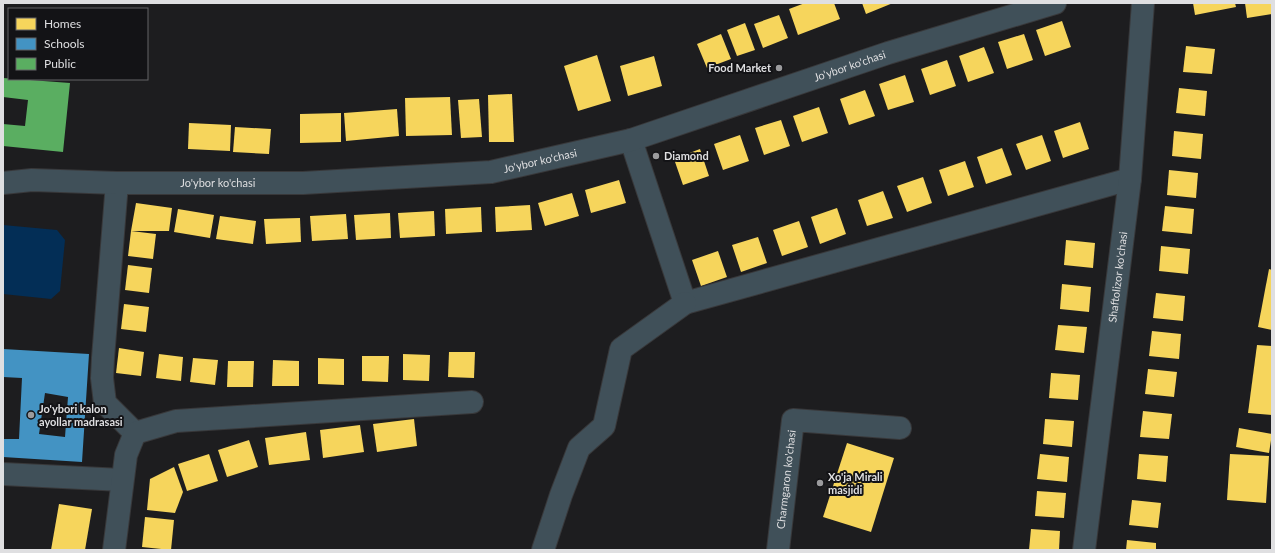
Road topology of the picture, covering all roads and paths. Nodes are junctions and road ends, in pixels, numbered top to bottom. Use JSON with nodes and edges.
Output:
{"nodes":[{"id":1,"x":1055,"y":3,"type":"edge"},
{"id":2,"x":1143,"y":3,"type":"edge"},
{"id":3,"x":631,"y":140,"type":"junction"},
{"id":4,"x":1130,"y":180,"type":"junction"},
{"id":5,"x":3,"y":183,"type":"edge"},
{"id":6,"x":117,"y":183,"type":"junction"},
{"id":7,"x":685,"y":303,"type":"junction"},
{"id":8,"x":472,"y":402,"type":"dead end"},
{"id":9,"x":900,"y":428,"type":"dead end"},
{"id":10,"x":135,"y":433,"type":"junction"},
{"id":11,"x":3,"y":474,"type":"edge"},
{"id":12,"x":122,"y":480,"type":"junction"},
{"id":13,"x":114,"y":550,"type":"edge"},
{"id":14,"x":543,"y":550,"type":"edge"},
{"id":15,"x":778,"y":550,"type":"edge"},
{"id":16,"x":1084,"y":550,"type":"edge"}],
"edges":[{"from":1,"to":3,"type":"street","name":"Jo'ybor ko'chasi"},
{"from":2,"to":4,"type":"street","name":"Shaftolizor ko'chasi"},
{"from":3,"to":6,"type":"street","name":"Jo'ybor ko'chasi"},
{"from":3,"to":7,"type":"street"},
{"from":4,"to":7,"type":"street"},
{"from":4,"to":16,"type":"street","name":"Shaftolizor ko'chasi"},
{"from":5,"to":6,"type":"street","name":"Jo'ybor ko'chasi"},
{"from":6,"to":10,"type":"street"},
{"from":7,"to":14,"type":"street"},
{"from":8,"to":10,"type":"street"},
{"from":9,"to":15,"type":"street","name":"Charmgaron ko'chasi"},
{"from":10,"to":12,"type":"street"},
{"from":11,"to":12,"type":"street"},
{"from":12,"to":13,"type":"street"}]}
